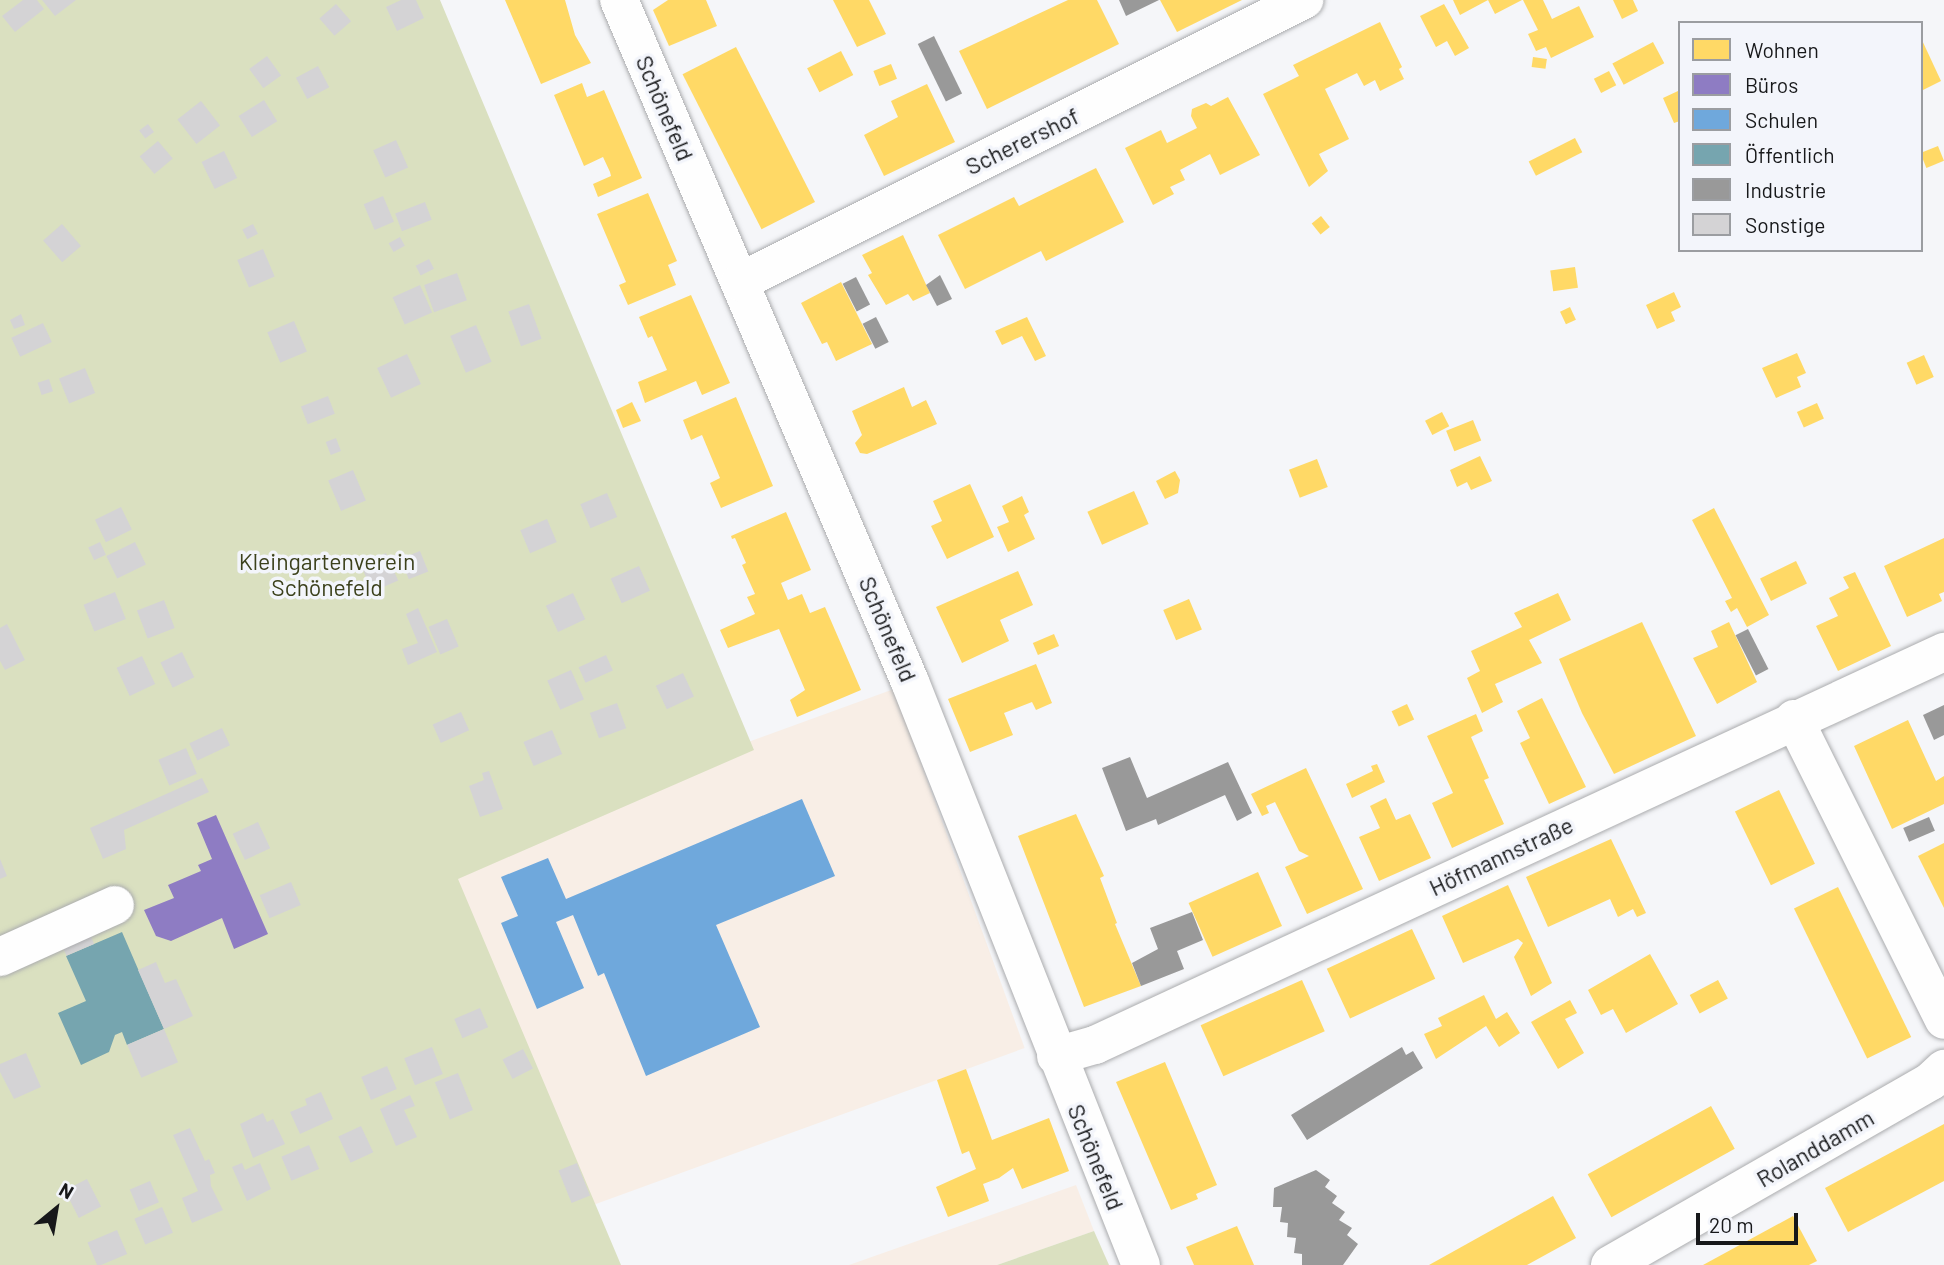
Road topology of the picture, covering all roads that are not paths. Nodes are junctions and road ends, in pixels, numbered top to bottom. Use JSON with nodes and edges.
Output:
{"nodes":[{"id":1,"x":619,"y":0,"type":"edge"},
{"id":2,"x":1304,"y":0,"type":"edge"},
{"id":3,"x":740,"y":282,"type":"junction"},
{"id":4,"x":1944,"y":652,"type":"edge"},
{"id":5,"x":1794,"y":719,"type":"junction"},
{"id":6,"x":115,"y":905,"type":"dead end"},
{"id":7,"x":0,"y":957,"type":"edge"},
{"id":8,"x":1944,"y":1020,"type":"edge"},
{"id":9,"x":1056,"y":1056,"type":"junction"},
{"id":10,"x":1944,"y":1069,"type":"edge"},
{"id":11,"x":1141,"y":1265,"type":"edge"},
{"id":12,"x":1610,"y":1265,"type":"edge"}],
"edges":[{"from":1,"to":3,"type":"street","name":"Schönefeld"},
{"from":2,"to":3,"type":"street","name":"Scherershof"},
{"from":3,"to":9,"type":"street","name":"Schönefeld"},
{"from":4,"to":5,"type":"street","name":"Höfmannstraße"},
{"from":5,"to":8,"type":"street"},
{"from":5,"to":9,"type":"street","name":"Höfmannstraße"},
{"from":6,"to":7,"type":"street"},
{"from":9,"to":11,"type":"street","name":"Schönefeld"},
{"from":10,"to":12,"type":"street","name":"Rolanddamm"}]}
